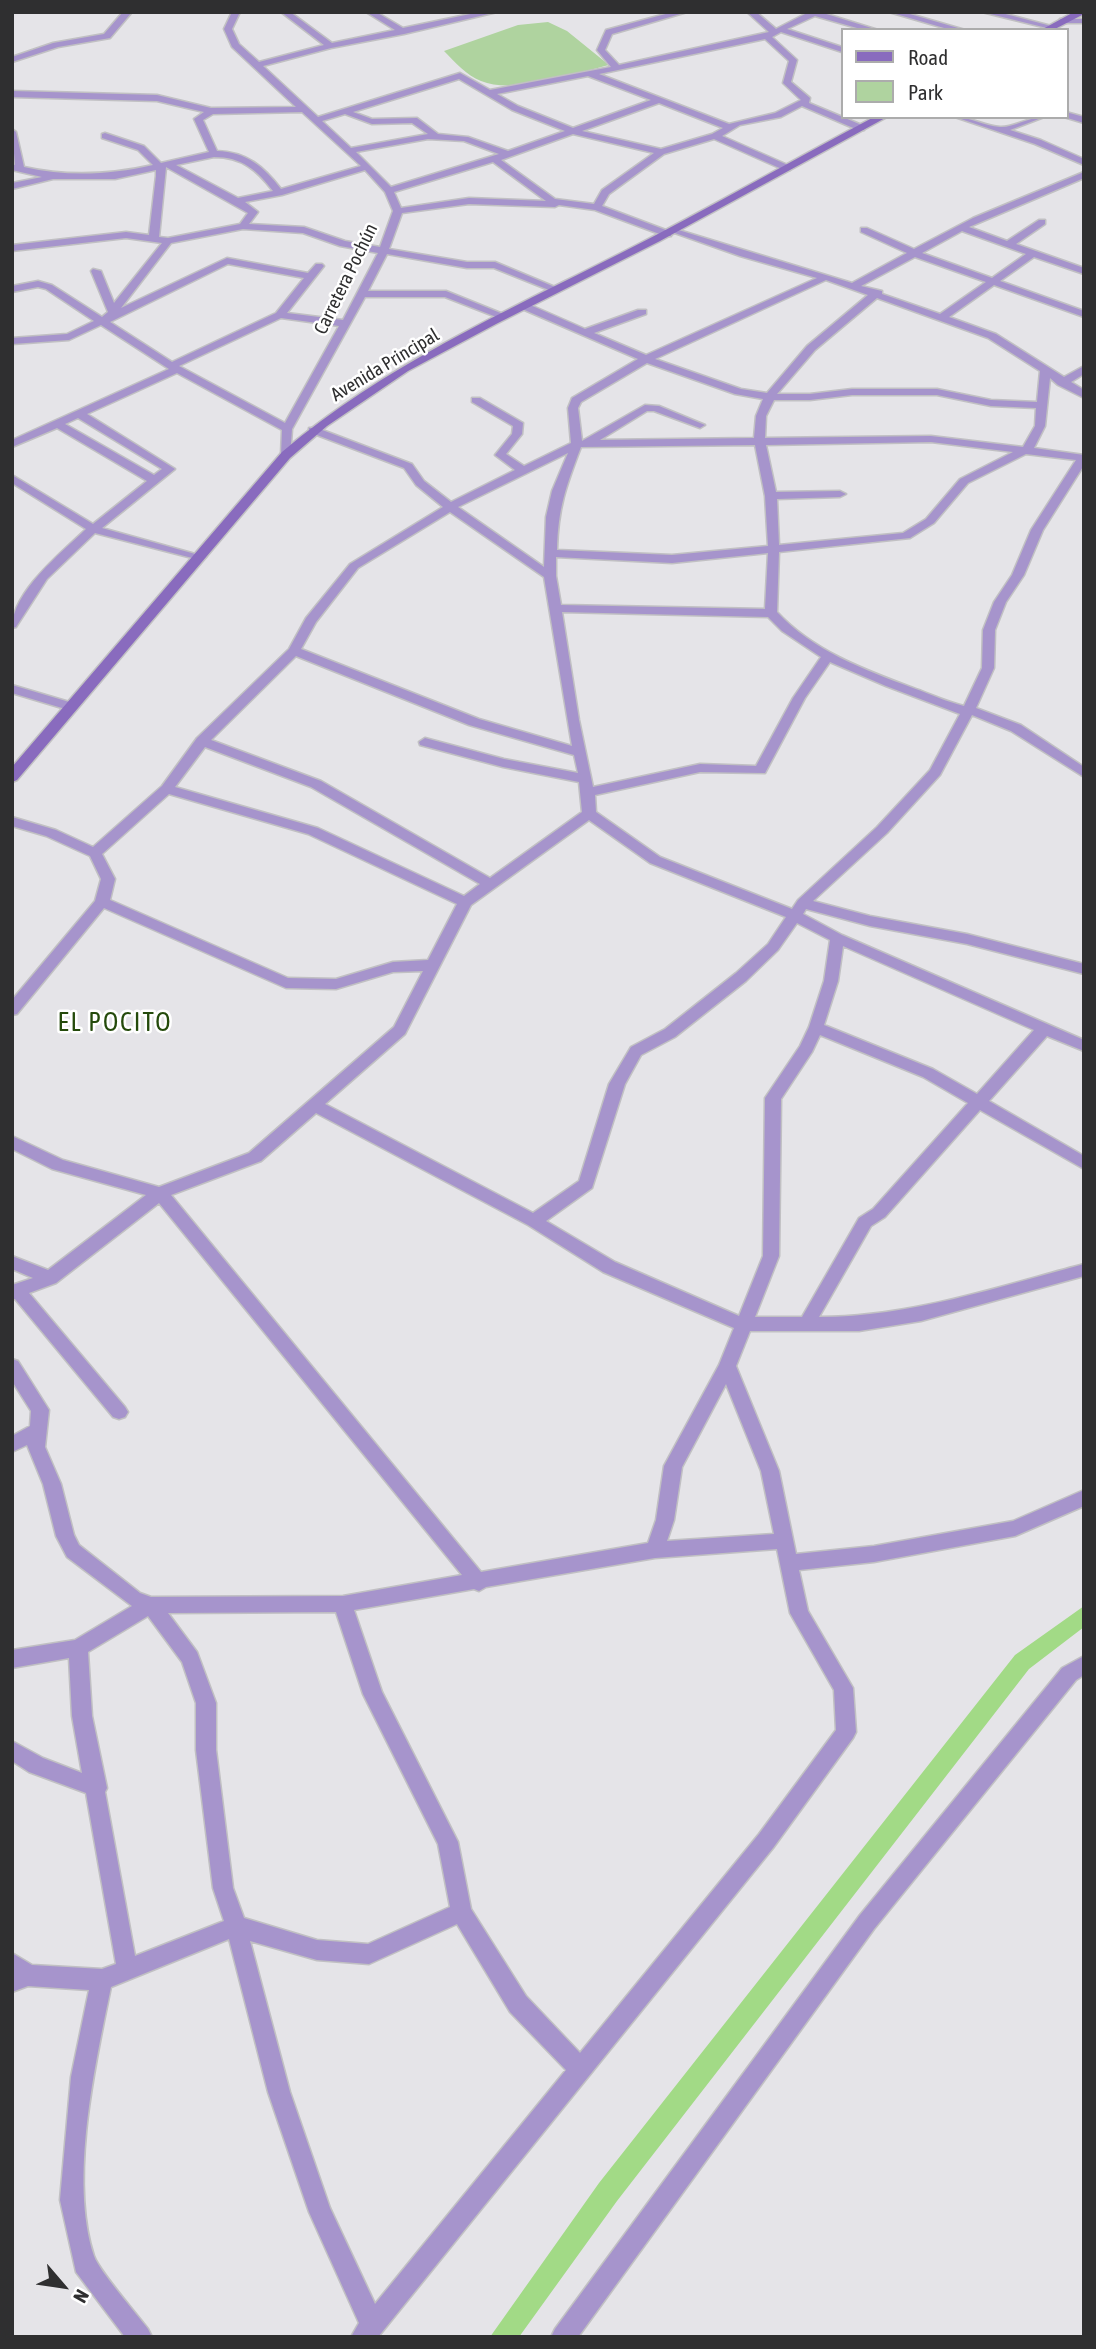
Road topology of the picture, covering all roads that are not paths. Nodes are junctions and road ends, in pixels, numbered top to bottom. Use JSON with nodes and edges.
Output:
{"nodes":[{"id":1,"x":128,"y":12,"type":"edge"},
{"id":2,"x":236,"y":12,"type":"edge"},
{"id":3,"x":285,"y":12,"type":"edge"},
{"id":4,"x":370,"y":12,"type":"edge"},
{"id":5,"x":440,"y":12,"type":"edge"},
{"id":6,"x":493,"y":12,"type":"edge"},
{"id":7,"x":644,"y":12,"type":"edge"},
{"id":8,"x":683,"y":12,"type":"edge"},
{"id":9,"x":751,"y":12,"type":"edge"},
{"id":10,"x":893,"y":12,"type":"edge"},
{"id":11,"x":986,"y":12,"type":"edge"},
{"id":12,"x":1082,"y":12,"type":"edge"},
{"id":13,"x":815,"y":13,"type":"edge"},
{"id":14,"x":659,"y":19,"type":"junction"},
{"id":15,"x":1063,"y":21,"type":"junction"},
{"id":16,"x":1084,"y":21,"type":"edge"},
{"id":17,"x":454,"y":22,"type":"junction"},
{"id":18,"x":867,"y":28,"type":"edge"},
{"id":19,"x":953,"y":28,"type":"edge"},
{"id":20,"x":1048,"y":28,"type":"edge"},
{"id":21,"x":404,"y":32,"type":"junction"},
{"id":22,"x":775,"y":33,"type":"junction"},
{"id":23,"x":330,"y":46,"type":"junction"},
{"id":24,"x":841,"y":50,"type":"edge"},
{"id":25,"x":12,"y":61,"type":"edge"},
{"id":26,"x":258,"y":65,"type":"junction"},
{"id":27,"x":617,"y":68,"type":"junction"},
{"id":28,"x":588,"y":73,"type":"junction"},
{"id":29,"x":492,"y":92,"type":"junction"},
{"id":30,"x":12,"y":94,"type":"edge"},
{"id":31,"x":659,"y":100,"type":"junction"},
{"id":32,"x":802,"y":103,"type":"junction"},
{"id":33,"x":302,"y":109,"type":"junction"},
{"id":34,"x":211,"y":111,"type":"junction"},
{"id":35,"x":346,"y":111,"type":"junction"},
{"id":36,"x":878,"y":119,"type":"edge"},
{"id":37,"x":965,"y":119,"type":"edge"},
{"id":38,"x":1035,"y":119,"type":"edge"},
{"id":39,"x":316,"y":120,"type":"junction"},
{"id":40,"x":729,"y":127,"type":"junction"},
{"id":41,"x":862,"y":128,"type":"junction"},
{"id":42,"x":573,"y":131,"type":"junction"},
{"id":43,"x":1000,"y":131,"type":"junction"},
{"id":44,"x":12,"y":132,"type":"edge"},
{"id":45,"x":434,"y":134,"type":"junction"},
{"id":46,"x":105,"y":136,"type":"dead end"},
{"id":47,"x":715,"y":136,"type":"junction"},
{"id":48,"x":348,"y":150,"type":"junction"},
{"id":49,"x":661,"y":152,"type":"junction"},
{"id":50,"x":214,"y":154,"type":"junction"},
{"id":51,"x":507,"y":154,"type":"junction"},
{"id":52,"x":494,"y":159,"type":"junction"},
{"id":53,"x":1084,"y":162,"type":"edge"},
{"id":54,"x":165,"y":166,"type":"junction"},
{"id":55,"x":16,"y":167,"type":"edge"},
{"id":56,"x":367,"y":167,"type":"junction"},
{"id":57,"x":787,"y":168,"type":"junction"},
{"id":58,"x":1084,"y":175,"type":"edge"},
{"id":59,"x":55,"y":177,"type":"junction"},
{"id":60,"x":12,"y":186,"type":"edge"},
{"id":61,"x":389,"y":191,"type":"junction"},
{"id":62,"x":279,"y":193,"type":"junction"},
{"id":63,"x":237,"y":201,"type":"junction"},
{"id":64,"x":565,"y":205,"type":"junction"},
{"id":65,"x":597,"y":207,"type":"junction"},
{"id":66,"x":398,"y":211,"type":"junction"},
{"id":67,"x":1042,"y":222,"type":"dead end"},
{"id":68,"x":243,"y":226,"type":"junction"},
{"id":69,"x":962,"y":228,"type":"junction"},
{"id":70,"x":864,"y":230,"type":"dead end"},
{"id":71,"x":671,"y":232,"type":"junction"},
{"id":72,"x":154,"y":239,"type":"junction"},
{"id":73,"x":168,"y":241,"type":"junction"},
{"id":74,"x":1009,"y":244,"type":"junction"},
{"id":75,"x":12,"y":248,"type":"edge"},
{"id":76,"x":384,"y":250,"type":"junction"},
{"id":77,"x":1033,"y":253,"type":"junction"},
{"id":78,"x":916,"y":254,"type":"junction"},
{"id":79,"x":319,"y":266,"type":"dead end"},
{"id":80,"x":96,"y":271,"type":"dead end"},
{"id":81,"x":1084,"y":271,"type":"edge"},
{"id":82,"x":312,"y":277,"type":"junction"},
{"id":83,"x":826,"y":277,"type":"junction"},
{"id":84,"x":994,"y":282,"type":"junction"},
{"id":85,"x":855,"y":285,"type":"junction"},
{"id":86,"x":12,"y":289,"type":"edge"},
{"id":87,"x":557,"y":290,"type":"junction"},
{"id":88,"x":878,"y":293,"type":"junction"},
{"id":89,"x":362,"y":294,"type":"junction"},
{"id":90,"x":524,"y":306,"type":"junction"},
{"id":91,"x":642,"y":312,"type":"dead end"},
{"id":92,"x":1084,"y":314,"type":"edge"},
{"id":93,"x":280,"y":315,"type":"junction"},
{"id":94,"x":503,"y":316,"type":"junction"},
{"id":95,"x":110,"y":317,"type":"junction"},
{"id":96,"x":943,"y":317,"type":"junction"},
{"id":97,"x":343,"y":323,"type":"junction"},
{"id":98,"x":583,"y":333,"type":"junction"},
{"id":99,"x":12,"y":341,"type":"edge"},
{"id":100,"x":646,"y":359,"type":"junction"},
{"id":101,"x":174,"y":368,"type":"junction"},
{"id":102,"x":1084,"y":369,"type":"edge"},
{"id":103,"x":1045,"y":372,"type":"junction"},
{"id":104,"x":1062,"y":383,"type":"junction"},
{"id":105,"x":1084,"y":395,"type":"edge"},
{"id":106,"x":771,"y":397,"type":"junction"},
{"id":107,"x":476,"y":400,"type":"dead end"},
{"id":108,"x":1040,"y":405,"type":"junction"},
{"id":109,"x":79,"y":414,"type":"junction"},
{"id":110,"x":57,"y":423,"type":"junction"},
{"id":111,"x":700,"y":425,"type":"dead end"},
{"id":112,"x":287,"y":429,"type":"junction"},
{"id":113,"x":313,"y":430,"type":"junction"},
{"id":114,"x":761,"y":443,"type":"junction"},
{"id":115,"x":12,"y":444,"type":"edge"},
{"id":116,"x":581,"y":444,"type":"junction"},
{"id":117,"x":1028,"y":449,"type":"junction"},
{"id":118,"x":286,"y":455,"type":"junction"},
{"id":119,"x":1084,"y":458,"type":"edge"},
{"id":120,"x":524,"y":471,"type":"junction"},
{"id":121,"x":12,"y":478,"type":"edge"},
{"id":122,"x":154,"y":480,"type":"junction"},
{"id":123,"x":840,"y":494,"type":"dead end"},
{"id":124,"x":771,"y":496,"type":"junction"},
{"id":125,"x":450,"y":507,"type":"junction"},
{"id":126,"x":93,"y":529,"type":"junction"},
{"id":127,"x":774,"y":551,"type":"junction"},
{"id":128,"x":551,"y":553,"type":"junction"},
{"id":129,"x":200,"y":557,"type":"junction"},
{"id":130,"x":550,"y":576,"type":"junction"},
{"id":131,"x":556,"y":608,"type":"junction"},
{"id":132,"x":771,"y":613,"type":"junction"},
{"id":133,"x":12,"y":624,"type":"edge"},
{"id":134,"x":294,"y":651,"type":"junction"},
{"id":135,"x":830,"y":655,"type":"junction"},
{"id":136,"x":12,"y":689,"type":"edge"},
{"id":137,"x":72,"y":707,"type":"junction"},
{"id":138,"x":967,"y":710,"type":"junction"},
{"id":139,"x":202,"y":741,"type":"junction"},
{"id":140,"x":425,"y":742,"type":"dead end"},
{"id":141,"x":579,"y":752,"type":"junction"},
{"id":142,"x":1084,"y":773,"type":"edge"},
{"id":143,"x":12,"y":777,"type":"edge"},
{"id":144,"x":587,"y":785,"type":"junction"},
{"id":145,"x":167,"y":789,"type":"junction"},
{"id":146,"x":589,"y":814,"type":"junction"},
{"id":147,"x":12,"y":821,"type":"edge"},
{"id":148,"x":95,"y":853,"type":"junction"},
{"id":149,"x":490,"y":884,"type":"junction"},
{"id":150,"x":102,"y":902,"type":"junction"},
{"id":151,"x":466,"y":902,"type":"junction"},
{"id":152,"x":798,"y":909,"type":"junction"},
{"id":153,"x":836,"y":938,"type":"junction"},
{"id":154,"x":435,"y":965,"type":"junction"},
{"id":155,"x":1084,"y":970,"type":"edge"},
{"id":156,"x":12,"y":1010,"type":"edge"},
{"id":157,"x":816,"y":1027,"type":"junction"},
{"id":158,"x":1044,"y":1029,"type":"junction"},
{"id":159,"x":1084,"y":1046,"type":"edge"},
{"id":160,"x":981,"y":1101,"type":"junction"},
{"id":161,"x":314,"y":1105,"type":"junction"},
{"id":162,"x":12,"y":1142,"type":"edge"},
{"id":163,"x":1084,"y":1163,"type":"edge"},
{"id":164,"x":160,"y":1193,"type":"junction"},
{"id":165,"x":534,"y":1221,"type":"junction"},
{"id":166,"x":12,"y":1262,"type":"edge"},
{"id":167,"x":1084,"y":1270,"type":"edge"},
{"id":168,"x":50,"y":1278,"type":"junction"},
{"id":169,"x":15,"y":1291,"type":"edge"},
{"id":170,"x":808,"y":1322,"type":"junction"},
{"id":171,"x":741,"y":1324,"type":"junction"},
{"id":172,"x":12,"y":1366,"type":"edge"},
{"id":173,"x":727,"y":1366,"type":"junction"},
{"id":174,"x":119,"y":1412,"type":"dead end"},
{"id":175,"x":39,"y":1429,"type":"junction"},
{"id":176,"x":12,"y":1445,"type":"edge"},
{"id":177,"x":1084,"y":1498,"type":"edge"},
{"id":178,"x":785,"y":1541,"type":"junction"},
{"id":179,"x":655,"y":1550,"type":"junction"},
{"id":180,"x":790,"y":1563,"type":"junction"},
{"id":181,"x":479,"y":1583,"type":"junction"},
{"id":182,"x":343,"y":1604,"type":"junction"},
{"id":183,"x":151,"y":1605,"type":"junction"},
{"id":184,"x":78,"y":1648,"type":"junction"},
{"id":185,"x":12,"y":1659,"type":"edge"},
{"id":186,"x":1084,"y":1665,"type":"edge"},
{"id":187,"x":12,"y":1750,"type":"edge"},
{"id":188,"x":97,"y":1788,"type":"junction"},
{"id":189,"x":461,"y":1912,"type":"junction"},
{"id":190,"x":236,"y":1926,"type":"junction"},
{"id":191,"x":127,"y":1969,"type":"junction"},
{"id":192,"x":18,"y":1973,"type":"edge"},
{"id":193,"x":102,"y":1980,"type":"junction"},
{"id":194,"x":581,"y":2070,"type":"junction"},
{"id":195,"x":368,"y":2331,"type":"edge"},
{"id":196,"x":140,"y":2337,"type":"edge"},
{"id":197,"x":563,"y":2337,"type":"edge"}],
"edges":[{"from":1,"to":25,"type":"street"},
{"from":2,"to":26,"type":"street","name":"Carretera Pochún"},
{"from":3,"to":23,"type":"street"},
{"from":4,"to":21,"type":"street"},
{"from":5,"to":17,"type":"street"},
{"from":6,"to":17,"type":"street"},
{"from":7,"to":14,"type":"street"},
{"from":8,"to":14,"type":"street"},
{"from":9,"to":22,"type":"street"},
{"from":10,"to":19,"type":"street"},
{"from":11,"to":20,"type":"street"},
{"from":12,"to":15,"type":"main road"},
{"from":13,"to":18,"type":"street"},
{"from":13,"to":22,"type":"street"},
{"from":14,"to":27,"type":"street"},
{"from":15,"to":16,"type":"street"},
{"from":15,"to":20,"type":"main road"},
{"from":17,"to":21,"type":"street"},
{"from":21,"to":23,"type":"street"},
{"from":22,"to":24,"type":"street"},
{"from":22,"to":27,"type":"street"},
{"from":22,"to":32,"type":"street"},
{"from":23,"to":26,"type":"street"},
{"from":26,"to":33,"type":"street","name":"Carretera Pochún"},
{"from":27,"to":28,"type":"street"},
{"from":28,"to":29,"type":"street"},
{"from":28,"to":31,"type":"street"},
{"from":29,"to":35,"type":"street"},
{"from":29,"to":42,"type":"street"},
{"from":30,"to":34,"type":"street"},
{"from":31,"to":40,"type":"street"},
{"from":31,"to":42,"type":"street"},
{"from":32,"to":40,"type":"street"},
{"from":32,"to":41,"type":"street"},
{"from":33,"to":34,"type":"street"},
{"from":33,"to":39,"type":"street","name":"Carretera Pochún"},
{"from":34,"to":50,"type":"street"},
{"from":35,"to":39,"type":"street"},
{"from":35,"to":45,"type":"street"},
{"from":36,"to":41,"type":"main road","name":"Avenida Principal"},
{"from":37,"to":43,"type":"street"},
{"from":38,"to":43,"type":"street"},
{"from":39,"to":48,"type":"street","name":"Carretera Pochún"},
{"from":40,"to":47,"type":"street"},
{"from":41,"to":57,"type":"main road","name":"Avenida Principal"},
{"from":42,"to":49,"type":"street"},
{"from":42,"to":51,"type":"street"},
{"from":43,"to":53,"type":"street"},
{"from":44,"to":55,"type":"street"},
{"from":45,"to":48,"type":"street"},
{"from":45,"to":51,"type":"street"},
{"from":46,"to":54,"type":"street"},
{"from":47,"to":49,"type":"street"},
{"from":47,"to":57,"type":"street"},
{"from":48,"to":56,"type":"street","name":"Carretera Pochún"},
{"from":49,"to":65,"type":"street"},
{"from":50,"to":54,"type":"street"},
{"from":50,"to":62,"type":"street"},
{"from":51,"to":52,"type":"street"},
{"from":52,"to":61,"type":"street"},
{"from":52,"to":64,"type":"street"},
{"from":54,"to":59,"type":"street"},
{"from":54,"to":63,"type":"street"},
{"from":54,"to":72,"type":"street"},
{"from":55,"to":59,"type":"street"},
{"from":56,"to":61,"type":"street","name":"Carretera Pochún"},
{"from":56,"to":62,"type":"street"},
{"from":57,"to":71,"type":"main road","name":"Avenida Principal"},
{"from":58,"to":69,"type":"street"},
{"from":59,"to":60,"type":"street"},
{"from":61,"to":66,"type":"street","name":"Carretera Pochún"},
{"from":62,"to":63,"type":"street"},
{"from":63,"to":68,"type":"street"},
{"from":64,"to":65,"type":"street"},
{"from":64,"to":66,"type":"street"},
{"from":65,"to":71,"type":"street"},
{"from":66,"to":76,"type":"street","name":"Carretera Pochún"},
{"from":67,"to":74,"type":"street"},
{"from":68,"to":73,"type":"street"},
{"from":68,"to":76,"type":"street"},
{"from":69,"to":74,"type":"street"},
{"from":69,"to":78,"type":"street"},
{"from":70,"to":78,"type":"street"},
{"from":71,"to":83,"type":"street"},
{"from":71,"to":87,"type":"main road","name":"Avenida Principal"},
{"from":72,"to":73,"type":"street"},
{"from":72,"to":75,"type":"street"},
{"from":73,"to":95,"type":"street"},
{"from":74,"to":77,"type":"street"},
{"from":76,"to":87,"type":"street"},
{"from":76,"to":89,"type":"street","name":"Carretera Pochún"},
{"from":77,"to":81,"type":"street"},
{"from":77,"to":84,"type":"street"},
{"from":78,"to":84,"type":"street"},
{"from":78,"to":85,"type":"street"},
{"from":79,"to":82,"type":"street"},
{"from":80,"to":95,"type":"street"},
{"from":82,"to":93,"type":"street"},
{"from":82,"to":95,"type":"street"},
{"from":83,"to":85,"type":"street"},
{"from":83,"to":100,"type":"street"},
{"from":84,"to":92,"type":"street"},
{"from":84,"to":96,"type":"street"},
{"from":85,"to":88,"type":"street"},
{"from":86,"to":95,"type":"street"},
{"from":87,"to":90,"type":"main road","name":"Avenida Principal"},
{"from":88,"to":96,"type":"street"},
{"from":88,"to":106,"type":"street"},
{"from":89,"to":94,"type":"street"},
{"from":89,"to":97,"type":"street","name":"Carretera Pochún"},
{"from":90,"to":94,"type":"main road","name":"Avenida Principal"},
{"from":90,"to":98,"type":"street"},
{"from":91,"to":98,"type":"street"},
{"from":93,"to":97,"type":"street"},
{"from":93,"to":101,"type":"street"},
{"from":94,"to":113,"type":"main road","name":"Avenida Principal"},
{"from":95,"to":99,"type":"street"},
{"from":95,"to":101,"type":"street"},
{"from":96,"to":103,"type":"street"},
{"from":97,"to":112,"type":"street","name":"Carretera Pochún"},
{"from":98,"to":100,"type":"street"},
{"from":100,"to":106,"type":"street"},
{"from":100,"to":116,"type":"street"},
{"from":101,"to":109,"type":"street"},
{"from":101,"to":112,"type":"street"},
{"from":102,"to":104,"type":"street"},
{"from":103,"to":104,"type":"street"},
{"from":103,"to":108,"type":"street"},
{"from":104,"to":105,"type":"street"},
{"from":106,"to":108,"type":"street"},
{"from":106,"to":114,"type":"street"},
{"from":107,"to":120,"type":"street"},
{"from":108,"to":117,"type":"street"},
{"from":109,"to":110,"type":"street"},
{"from":109,"to":122,"type":"street"},
{"from":110,"to":115,"type":"street"},
{"from":110,"to":122,"type":"street"},
{"from":111,"to":116,"type":"street"},
{"from":112,"to":118,"type":"street","name":"Carretera Pochún"},
{"from":113,"to":118,"type":"main road","name":"Avenida Principal"},
{"from":113,"to":125,"type":"street"},
{"from":114,"to":116,"type":"street"},
{"from":114,"to":117,"type":"street"},
{"from":114,"to":124,"type":"street"},
{"from":116,"to":120,"type":"street"},
{"from":116,"to":128,"type":"street"},
{"from":117,"to":119,"type":"street"},
{"from":117,"to":127,"type":"street"},
{"from":118,"to":129,"type":"main road","name":"Avenida Principal"},
{"from":119,"to":138,"type":"street"},
{"from":120,"to":125,"type":"street"},
{"from":121,"to":126,"type":"street"},
{"from":122,"to":126,"type":"street"},
{"from":123,"to":124,"type":"street"},
{"from":124,"to":127,"type":"street"},
{"from":125,"to":130,"type":"street"},
{"from":125,"to":134,"type":"street"},
{"from":126,"to":129,"type":"street"},
{"from":126,"to":133,"type":"street"},
{"from":127,"to":128,"type":"street"},
{"from":127,"to":132,"type":"street"},
{"from":128,"to":130,"type":"street"},
{"from":129,"to":137,"type":"main road","name":"Avenida Principal"},
{"from":130,"to":131,"type":"street"},
{"from":131,"to":132,"type":"street"},
{"from":131,"to":141,"type":"street"},
{"from":132,"to":135,"type":"street"},
{"from":134,"to":139,"type":"street"},
{"from":134,"to":141,"type":"street"},
{"from":135,"to":138,"type":"street"},
{"from":135,"to":144,"type":"street"},
{"from":136,"to":137,"type":"street"},
{"from":137,"to":143,"type":"main road","name":"Avenida Principal"},
{"from":138,"to":142,"type":"street"},
{"from":138,"to":152,"type":"street"},
{"from":139,"to":145,"type":"street"},
{"from":139,"to":149,"type":"street"},
{"from":140,"to":144,"type":"street"},
{"from":141,"to":144,"type":"street"},
{"from":144,"to":146,"type":"street"},
{"from":145,"to":148,"type":"street"},
{"from":145,"to":151,"type":"street"},
{"from":146,"to":149,"type":"street"},
{"from":146,"to":152,"type":"street"},
{"from":147,"to":148,"type":"street"},
{"from":148,"to":150,"type":"street"},
{"from":149,"to":151,"type":"street"},
{"from":150,"to":154,"type":"street"},
{"from":150,"to":156,"type":"street"},
{"from":151,"to":154,"type":"street"},
{"from":152,"to":153,"type":"street"},
{"from":152,"to":155,"type":"street"},
{"from":152,"to":165,"type":"street"},
{"from":153,"to":157,"type":"street"},
{"from":153,"to":158,"type":"street"},
{"from":154,"to":161,"type":"street"},
{"from":157,"to":160,"type":"street"},
{"from":157,"to":171,"type":"street"},
{"from":158,"to":159,"type":"street"},
{"from":158,"to":160,"type":"street"},
{"from":160,"to":163,"type":"street"},
{"from":160,"to":170,"type":"street"},
{"from":161,"to":164,"type":"street"},
{"from":161,"to":165,"type":"street"},
{"from":162,"to":164,"type":"street"},
{"from":164,"to":168,"type":"street"},
{"from":164,"to":181,"type":"street"},
{"from":165,"to":171,"type":"street"},
{"from":166,"to":168,"type":"street"},
{"from":167,"to":170,"type":"street"},
{"from":168,"to":169,"type":"street"},
{"from":169,"to":174,"type":"street"},
{"from":170,"to":171,"type":"street"},
{"from":171,"to":173,"type":"street"},
{"from":172,"to":175,"type":"street"},
{"from":173,"to":178,"type":"street"},
{"from":173,"to":179,"type":"street"},
{"from":175,"to":176,"type":"street"},
{"from":175,"to":183,"type":"street"},
{"from":177,"to":180,"type":"street"},
{"from":178,"to":179,"type":"street"},
{"from":178,"to":180,"type":"street"},
{"from":179,"to":181,"type":"street"},
{"from":180,"to":194,"type":"street"},
{"from":181,"to":182,"type":"street"},
{"from":182,"to":183,"type":"street"},
{"from":182,"to":189,"type":"street"},
{"from":183,"to":184,"type":"street"},
{"from":183,"to":190,"type":"street"},
{"from":184,"to":185,"type":"street"},
{"from":184,"to":188,"type":"street"},
{"from":186,"to":197,"type":"street"},
{"from":187,"to":188,"type":"street"},
{"from":188,"to":191,"type":"street"},
{"from":189,"to":190,"type":"street"},
{"from":189,"to":194,"type":"street"},
{"from":190,"to":191,"type":"street"},
{"from":190,"to":195,"type":"street"},
{"from":191,"to":193,"type":"street"},
{"from":192,"to":193,"type":"street"},
{"from":193,"to":196,"type":"street"},
{"from":194,"to":195,"type":"street"}]}
